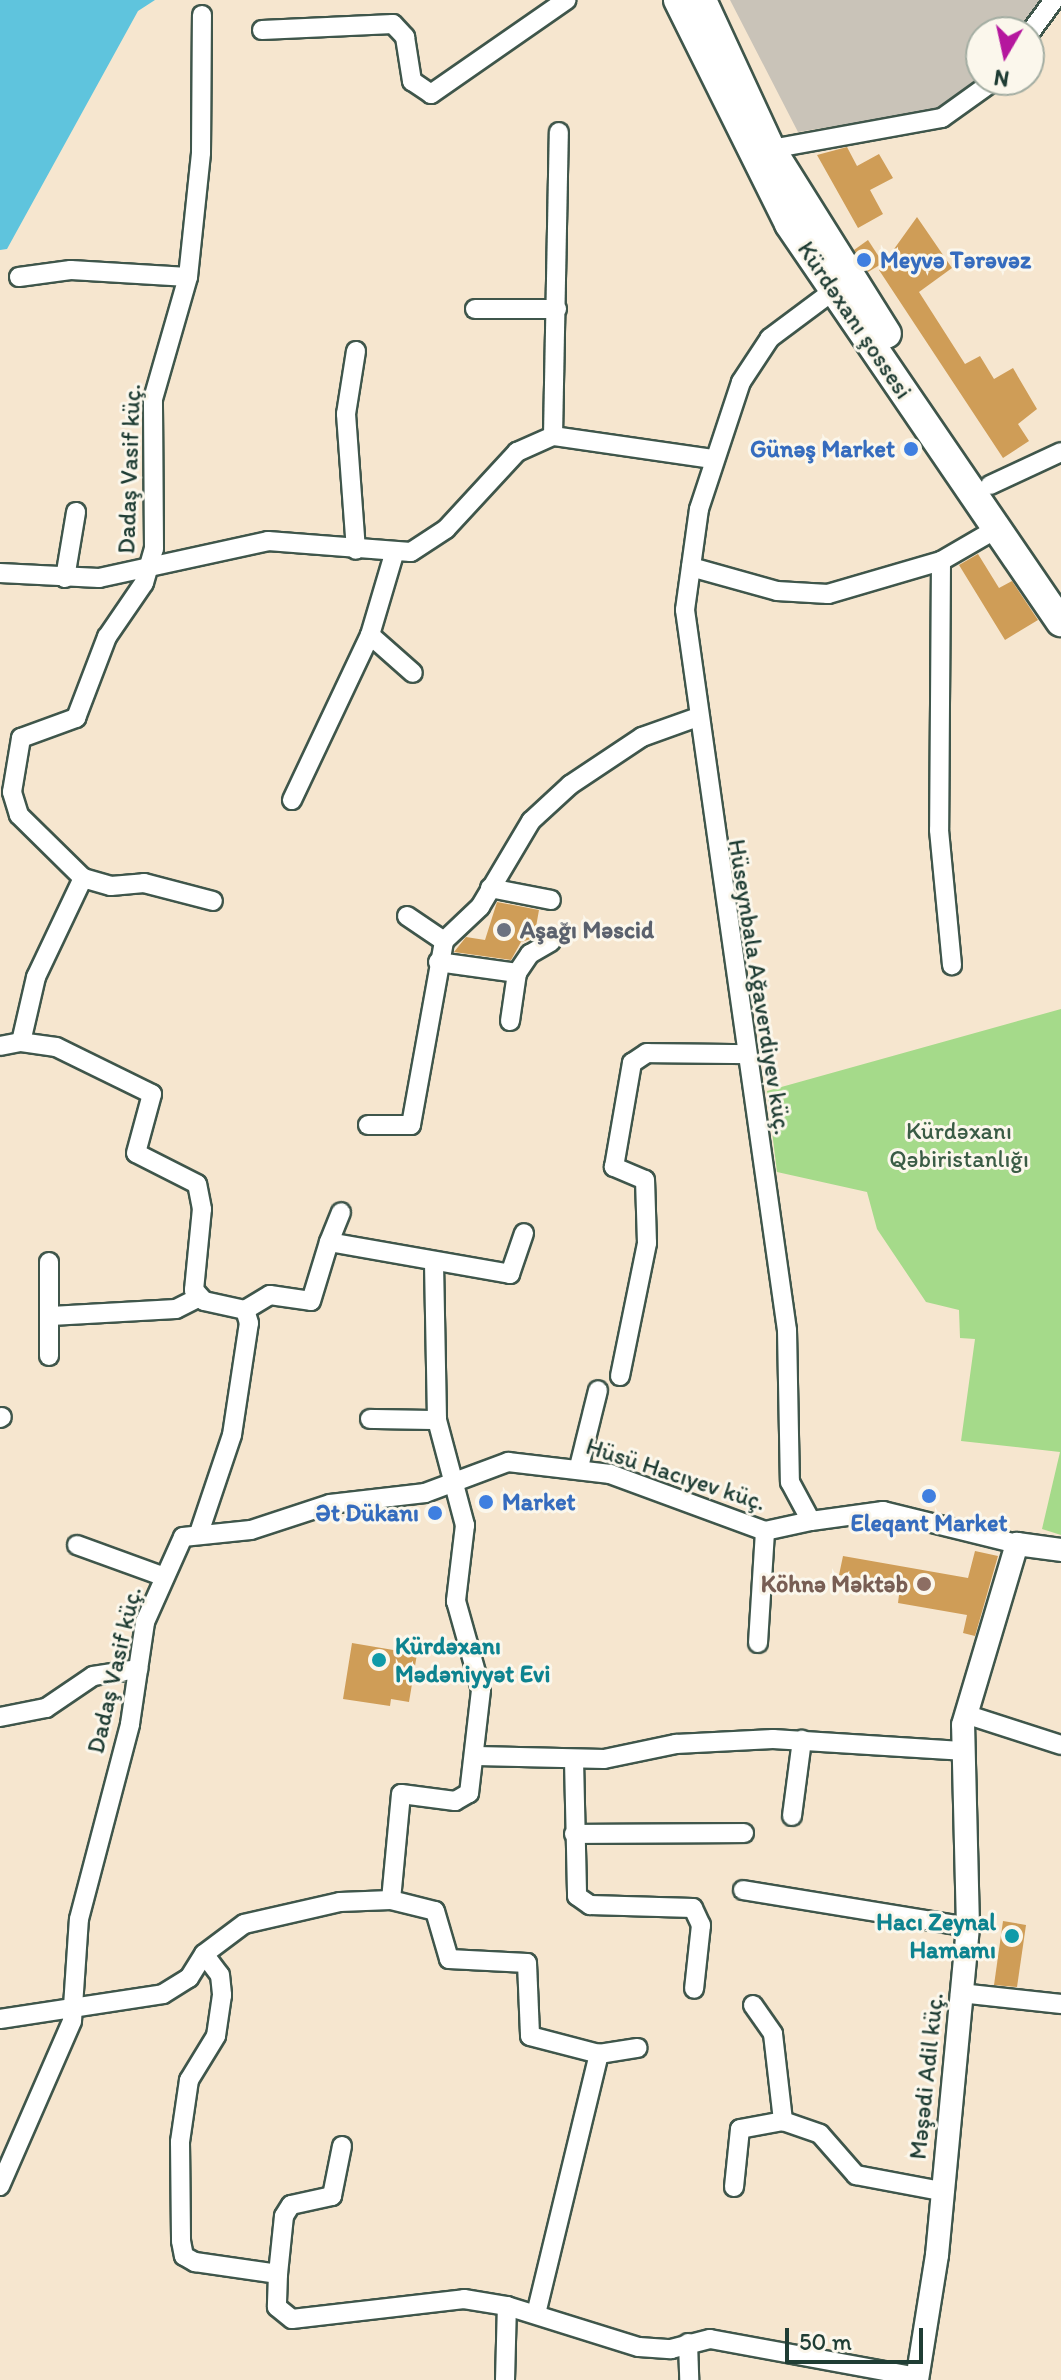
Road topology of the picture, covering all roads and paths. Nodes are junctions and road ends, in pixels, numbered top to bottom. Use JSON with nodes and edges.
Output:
{"nodes":[{"id":1,"x":566,"y":0,"type":"edge"},
{"id":2,"x":678,"y":0,"type":"edge"},
{"id":3,"x":702,"y":0,"type":"edge"},
{"id":4,"x":202,"y":15,"type":"dead end"},
{"id":5,"x":262,"y":30,"type":"dead end"},
{"id":6,"x":973,"y":96,"type":"edge"},
{"id":7,"x":559,"y":132,"type":"dead end"},
{"id":8,"x":771,"y":149,"type":"junction"},
{"id":9,"x":19,"y":277,"type":"dead end"},
{"id":10,"x":188,"y":277,"type":"junction"},
{"id":11,"x":842,"y":286,"type":"junction"},
{"id":12,"x":475,"y":309,"type":"dead end"},
{"id":13,"x":557,"y":309,"type":"junction"},
{"id":14,"x":356,"y":351,"type":"dead end"},
{"id":15,"x":553,"y":436,"type":"junction"},
{"id":16,"x":1061,"y":452,"type":"edge"},
{"id":17,"x":712,"y":459,"type":"junction"},
{"id":18,"x":990,"y":485,"type":"junction"},
{"id":19,"x":76,"y":512,"type":"dead end"},
{"id":20,"x":998,"y":528,"type":"junction"},
{"id":21,"x":356,"y":550,"type":"junction"},
{"id":22,"x":394,"y":554,"type":"junction"},
{"id":23,"x":941,"y":561,"type":"junction"},
{"id":24,"x":691,"y":567,"type":"junction"},
{"id":25,"x":149,"y":569,"type":"junction"},
{"id":26,"x":0,"y":573,"type":"edge"},
{"id":27,"x":65,"y":578,"type":"junction"},
{"id":28,"x":1061,"y":590,"type":"edge"},
{"id":29,"x":1061,"y":622,"type":"edge"},
{"id":30,"x":370,"y":635,"type":"junction"},
{"id":31,"x":413,"y":673,"type":"dead end"},
{"id":32,"x":695,"y":718,"type":"junction"},
{"id":33,"x":292,"y":800,"type":"dead end"},
{"id":34,"x":83,"y":878,"type":"junction"},
{"id":35,"x":490,"y":888,"type":"junction"},
{"id":36,"x":551,"y":900,"type":"dead end"},
{"id":37,"x":213,"y":901,"type":"dead end"},
{"id":38,"x":407,"y":916,"type":"dead end"},
{"id":39,"x":444,"y":941,"type":"junction"},
{"id":40,"x":551,"y":942,"type":"dead end"},
{"id":41,"x":438,"y":962,"type":"junction"},
{"id":42,"x":952,"y":965,"type":"dead end"},
{"id":43,"x":517,"y":973,"type":"junction"},
{"id":44,"x":510,"y":1021,"type":"dead end"},
{"id":45,"x":21,"y":1042,"type":"junction"},
{"id":46,"x":0,"y":1046,"type":"edge"},
{"id":47,"x":747,"y":1054,"type":"junction"},
{"id":48,"x":368,"y":1125,"type":"dead end"},
{"id":49,"x":341,"y":1212,"type":"dead end"},
{"id":50,"x":524,"y":1233,"type":"dead end"},
{"id":51,"x":329,"y":1242,"type":"junction"},
{"id":52,"x":49,"y":1262,"type":"dead end"},
{"id":53,"x":434,"y":1263,"type":"junction"},
{"id":54,"x":198,"y":1298,"type":"junction"},
{"id":55,"x":245,"y":1310,"type":"junction"},
{"id":56,"x":51,"y":1316,"type":"junction"},
{"id":57,"x":49,"y":1356,"type":"dead end"},
{"id":58,"x":620,"y":1376,"type":"dead end"},
{"id":59,"x":598,"y":1390,"type":"dead end"},
{"id":60,"x":370,"y":1419,"type":"dead end"},
{"id":61,"x":437,"y":1420,"type":"junction"},
{"id":62,"x":579,"y":1467,"type":"junction"},
{"id":63,"x":456,"y":1479,"type":"junction"},
{"id":64,"x":811,"y":1521,"type":"junction"},
{"id":65,"x":765,"y":1531,"type":"junction"},
{"id":66,"x":199,"y":1533,"type":"junction"},
{"id":67,"x":1017,"y":1544,"type":"junction"},
{"id":68,"x":77,"y":1545,"type":"dead end"},
{"id":69,"x":1061,"y":1550,"type":"edge"},
{"id":70,"x":162,"y":1576,"type":"junction"},
{"id":71,"x":758,"y":1643,"type":"dead end"},
{"id":72,"x":138,"y":1669,"type":"junction"},
{"id":73,"x":965,"y":1714,"type":"junction"},
{"id":74,"x":0,"y":1717,"type":"edge"},
{"id":75,"x":802,"y":1740,"type":"junction"},
{"id":76,"x":1061,"y":1745,"type":"edge"},
{"id":77,"x":962,"y":1751,"type":"junction"},
{"id":78,"x":477,"y":1756,"type":"junction"},
{"id":79,"x":574,"y":1760,"type":"junction"},
{"id":80,"x":792,"y":1816,"type":"dead end"},
{"id":81,"x":744,"y":1833,"type":"dead end"},
{"id":82,"x":574,"y":1834,"type":"junction"},
{"id":83,"x":743,"y":1890,"type":"dead end"},
{"id":84,"x":391,"y":1900,"type":"junction"},
{"id":85,"x":968,"y":1927,"type":"junction"},
{"id":86,"x":204,"y":1954,"type":"junction"},
{"id":87,"x":694,"y":1989,"type":"dead end"},
{"id":88,"x":960,"y":1993,"type":"junction"},
{"id":89,"x":1061,"y":2004,"type":"edge"},
{"id":90,"x":753,"y":2005,"type":"dead end"},
{"id":91,"x":73,"y":2009,"type":"junction"},
{"id":92,"x":0,"y":2019,"type":"edge"},
{"id":93,"x":638,"y":2048,"type":"dead end"},
{"id":94,"x":599,"y":2054,"type":"junction"},
{"id":95,"x":783,"y":2121,"type":"junction"},
{"id":96,"x":342,"y":2146,"type":"dead end"},
{"id":97,"x":0,"y":2186,"type":"edge"},
{"id":98,"x":734,"y":2187,"type":"dead end"},
{"id":99,"x":941,"y":2191,"type":"junction"},
{"id":100,"x":278,"y":2274,"type":"junction"},
{"id":101,"x":507,"y":2306,"type":"junction"},
{"id":102,"x":536,"y":2314,"type":"junction"},
{"id":103,"x":688,"y":2343,"type":"junction"},
{"id":104,"x":917,"y":2379,"type":"edge"},
{"id":105,"x":505,"y":2380,"type":"edge"},
{"id":106,"x":689,"y":2380,"type":"edge"}],
"edges":[{"from":1,"to":5,"type":"street"},
{"from":2,"to":11,"type":"main road","name":"Kürdəxanı şossesi"},
{"from":3,"to":8,"type":"main road","name":"Kürdəxanı şossesi"},
{"from":4,"to":10,"type":"street","name":"Dadaş Vasif küç."},
{"from":6,"to":8,"type":"street"},
{"from":7,"to":13,"type":"street"},
{"from":8,"to":11,"type":"main road","name":"Kürdəxanı şossesi"},
{"from":9,"to":10,"type":"street"},
{"from":10,"to":25,"type":"street","name":"Dadaş Vasif küç."},
{"from":11,"to":17,"type":"street","name":"Hüseynbala Ağaverdiyev küç."},
{"from":11,"to":18,"type":"main road","name":"Kürdəxanı şossesi"},
{"from":11,"to":20,"type":"main road","name":"Kürdəxanı şossesi"},
{"from":12,"to":13,"type":"street"},
{"from":13,"to":15,"type":"street"},
{"from":14,"to":21,"type":"street"},
{"from":15,"to":17,"type":"street"},
{"from":15,"to":22,"type":"street"},
{"from":16,"to":18,"type":"street"},
{"from":17,"to":24,"type":"street","name":"Hüseynbala Ağaverdiyev küç."},
{"from":18,"to":28,"type":"main road","name":"Kürdəxanı şossesi"},
{"from":19,"to":27,"type":"street"},
{"from":20,"to":23,"type":"street"},
{"from":20,"to":29,"type":"main road","name":"Kürdəxanı şossesi"},
{"from":21,"to":22,"type":"street"},
{"from":21,"to":25,"type":"street"},
{"from":22,"to":30,"type":"street"},
{"from":23,"to":24,"type":"street"},
{"from":23,"to":42,"type":"street"},
{"from":24,"to":32,"type":"street","name":"Hüseynbala Ağaverdiyev küç."},
{"from":25,"to":27,"type":"street"},
{"from":25,"to":34,"type":"street","name":"Dadaş Vasif küç."},
{"from":26,"to":27,"type":"street"},
{"from":30,"to":31,"type":"street"},
{"from":30,"to":33,"type":"street"},
{"from":32,"to":35,"type":"street"},
{"from":32,"to":47,"type":"street","name":"Hüseynbala Ağaverdiyev küç."},
{"from":34,"to":37,"type":"street"},
{"from":34,"to":45,"type":"street"},
{"from":35,"to":36,"type":"street"},
{"from":35,"to":39,"type":"street"},
{"from":38,"to":39,"type":"street"},
{"from":39,"to":41,"type":"street"},
{"from":40,"to":43,"type":"street"},
{"from":41,"to":43,"type":"street"},
{"from":41,"to":48,"type":"street"},
{"from":43,"to":44,"type":"street"},
{"from":45,"to":46,"type":"street"},
{"from":45,"to":54,"type":"street"},
{"from":47,"to":58,"type":"street"},
{"from":47,"to":64,"type":"street","name":"Hüseynbala Ağaverdiyev küç."},
{"from":49,"to":51,"type":"street"},
{"from":50,"to":53,"type":"street"},
{"from":51,"to":53,"type":"street"},
{"from":51,"to":55,"type":"street"},
{"from":52,"to":56,"type":"street"},
{"from":53,"to":61,"type":"street"},
{"from":54,"to":55,"type":"street"},
{"from":54,"to":56,"type":"street"},
{"from":55,"to":66,"type":"street","name":"Dadaş Vasif küç."},
{"from":56,"to":57,"type":"street"},
{"from":59,"to":62,"type":"street"},
{"from":60,"to":61,"type":"street"},
{"from":61,"to":63,"type":"street"},
{"from":62,"to":63,"type":"street","name":"Hüsü Hacıyev küç."},
{"from":62,"to":65,"type":"street","name":"Hüsü Hacıyev küç."},
{"from":63,"to":66,"type":"street","name":"Hüsü Hacıyev küç."},
{"from":63,"to":78,"type":"street"},
{"from":64,"to":65,"type":"street","name":"Hüsü Hacıyev küç."},
{"from":64,"to":67,"type":"street"},
{"from":65,"to":71,"type":"street"},
{"from":66,"to":70,"type":"street","name":"Dadaş Vasif küç."},
{"from":67,"to":69,"type":"street"},
{"from":67,"to":73,"type":"street","name":"Məşədi Adil küç."},
{"from":68,"to":70,"type":"street"},
{"from":70,"to":72,"type":"street","name":"Dadaş Vasif küç."},
{"from":72,"to":74,"type":"street"},
{"from":72,"to":91,"type":"street","name":"Dadaş Vasif küç."},
{"from":73,"to":76,"type":"street"},
{"from":73,"to":77,"type":"street","name":"Məşədi Adil küç."},
{"from":75,"to":77,"type":"street"},
{"from":75,"to":79,"type":"street"},
{"from":75,"to":80,"type":"street"},
{"from":77,"to":85,"type":"street","name":"Məşədi Adil küç."},
{"from":78,"to":79,"type":"street"},
{"from":78,"to":84,"type":"street"},
{"from":79,"to":82,"type":"street"},
{"from":81,"to":82,"type":"street"},
{"from":82,"to":87,"type":"street"},
{"from":83,"to":85,"type":"street"},
{"from":84,"to":86,"type":"street"},
{"from":84,"to":94,"type":"street"},
{"from":85,"to":88,"type":"street","name":"Məşədi Adil küç."},
{"from":86,"to":91,"type":"street"},
{"from":86,"to":100,"type":"street"},
{"from":88,"to":89,"type":"street"},
{"from":88,"to":99,"type":"street","name":"Məşədi Adil küç."},
{"from":90,"to":95,"type":"street"},
{"from":91,"to":92,"type":"street"},
{"from":91,"to":97,"type":"street","name":"Dadaş Vasif küç."},
{"from":93,"to":94,"type":"street"},
{"from":94,"to":102,"type":"street"},
{"from":95,"to":98,"type":"street"},
{"from":95,"to":99,"type":"street"},
{"from":96,"to":100,"type":"street"},
{"from":99,"to":104,"type":"street","name":"Məşədi Adil küç."},
{"from":100,"to":101,"type":"street"},
{"from":101,"to":102,"type":"street"},
{"from":101,"to":105,"type":"street"},
{"from":102,"to":103,"type":"street"},
{"from":103,"to":104,"type":"street"},
{"from":103,"to":106,"type":"street"}]}
